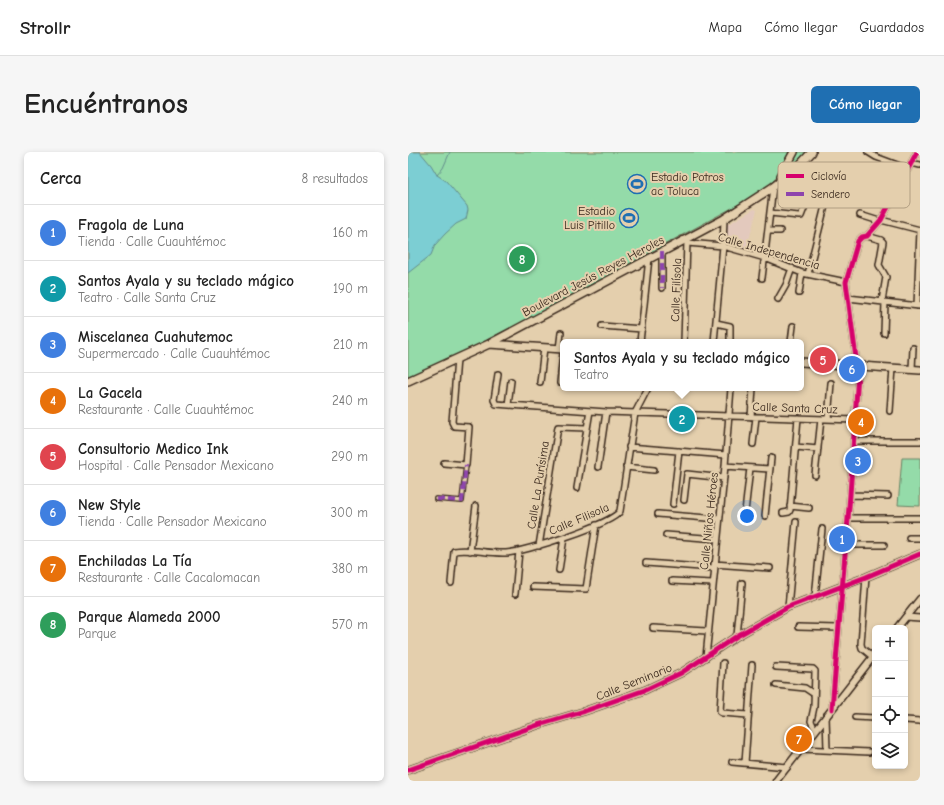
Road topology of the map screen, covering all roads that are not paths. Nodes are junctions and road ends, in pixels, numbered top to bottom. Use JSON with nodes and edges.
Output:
{"nodes":[{"id":1,"x":794,"y":152,"type":"edge"},
{"id":2,"x":812,"y":152,"type":"edge"},
{"id":3,"x":868,"y":152,"type":"edge"},
{"id":4,"x":917,"y":152,"type":"edge"},
{"id":5,"x":789,"y":162,"type":"edge"},
{"id":6,"x":803,"y":162,"type":"edge"},
{"id":7,"x":889,"y":162,"type":"edge"},
{"id":8,"x":912,"y":163,"type":"junction"},
{"id":9,"x":920,"y":165,"type":"edge"},
{"id":10,"x":910,"y":166,"type":"edge"},
{"id":11,"x":778,"y":183,"type":"edge"},
{"id":12,"x":773,"y":187,"type":"junction"},
{"id":13,"x":804,"y":208,"type":"edge"},
{"id":14,"x":824,"y":208,"type":"edge"},
{"id":15,"x":887,"y":208,"type":"edge"},
{"id":16,"x":770,"y":213,"type":"junction"},
{"id":17,"x":860,"y":215,"type":"dead end"},
{"id":18,"x":724,"y":219,"type":"junction"},
{"id":19,"x":880,"y":220,"type":"junction"},
{"id":20,"x":920,"y":230,"type":"edge"},
{"id":21,"x":768,"y":231,"type":"junction"},
{"id":22,"x":780,"y":231,"type":"dead end"},
{"id":23,"x":867,"y":236,"type":"junction"},
{"id":24,"x":687,"y":241,"type":"junction"},
{"id":25,"x":920,"y":243,"type":"edge"},
{"id":26,"x":723,"y":246,"type":"junction"},
{"id":27,"x":662,"y":251,"type":"junction"},
{"id":28,"x":649,"y":258,"type":"junction"},
{"id":29,"x":765,"y":258,"type":"junction"},
{"id":30,"x":792,"y":268,"type":"junction"},
{"id":31,"x":802,"y":273,"type":"junction"},
{"id":32,"x":808,"y":274,"type":"junction"},
{"id":33,"x":762,"y":278,"type":"dead end"},
{"id":34,"x":846,"y":282,"type":"junction"},
{"id":35,"x":662,"y":288,"type":"dead end"},
{"id":36,"x":799,"y":293,"type":"dead end"},
{"id":37,"x":848,"y":298,"type":"junction"},
{"id":38,"x":778,"y":299,"type":"dead end"},
{"id":39,"x":884,"y":301,"type":"junction"},
{"id":40,"x":919,"y":306,"type":"edge"},
{"id":41,"x":716,"y":323,"type":"junction"},
{"id":42,"x":602,"y":326,"type":"dead end"},
{"id":43,"x":793,"y":326,"type":"dead end"},
{"id":44,"x":642,"y":329,"type":"junction"},
{"id":45,"x":561,"y":333,"type":"dead end"},
{"id":46,"x":884,"y":333,"type":"dead end"},
{"id":47,"x":561,"y":339,"type":"edge"},
{"id":48,"x":640,"y":339,"type":"edge"},
{"id":49,"x":684,"y":339,"type":"edge"},
{"id":50,"x":714,"y":339,"type":"edge"},
{"id":51,"x":730,"y":339,"type":"edge"},
{"id":52,"x":791,"y":339,"type":"edge"},
{"id":53,"x":489,"y":344,"type":"junction"},
{"id":54,"x":544,"y":348,"type":"junction"},
{"id":55,"x":913,"y":348,"type":"dead end"},
{"id":56,"x":560,"y":350,"type":"edge"},
{"id":57,"x":456,"y":359,"type":"junction"},
{"id":58,"x":804,"y":362,"type":"edge"},
{"id":59,"x":857,"y":366,"type":"junction"},
{"id":60,"x":893,"y":368,"type":"junction"},
{"id":61,"x":912,"y":369,"type":"junction"},
{"id":62,"x":920,"y":370,"type":"edge"},
{"id":63,"x":498,"y":374,"type":"dead end"},
{"id":64,"x":408,"y":380,"type":"edge"},
{"id":65,"x":511,"y":382,"type":"dead end"},
{"id":66,"x":540,"y":382,"type":"dead end"},
{"id":67,"x":830,"y":383,"type":"dead end"},
{"id":68,"x":646,"y":391,"type":"edge"},
{"id":69,"x":731,"y":391,"type":"edge"},
{"id":70,"x":753,"y":391,"type":"edge"},
{"id":71,"x":508,"y":405,"type":"junction"},
{"id":72,"x":590,"y":411,"type":"junction"},
{"id":73,"x":890,"y":411,"type":"dead end"},
{"id":74,"x":606,"y":412,"type":"junction"},
{"id":75,"x":635,"y":413,"type":"junction"},
{"id":76,"x":728,"y":416,"type":"junction"},
{"id":77,"x":753,"y":417,"type":"junction"},
{"id":78,"x":798,"y":418,"type":"junction"},
{"id":79,"x":821,"y":419,"type":"junction"},
{"id":80,"x":828,"y":419,"type":"junction"},
{"id":81,"x":855,"y":420,"type":"junction"},
{"id":82,"x":587,"y":428,"type":"junction"},
{"id":83,"x":920,"y":441,"type":"edge"},
{"id":84,"x":854,"y":442,"type":"junction"},
{"id":85,"x":753,"y":444,"type":"dead end"},
{"id":86,"x":629,"y":447,"type":"junction"},
{"id":87,"x":796,"y":448,"type":"junction"},
{"id":88,"x":818,"y":449,"type":"junction"},
{"id":89,"x":679,"y":451,"type":"junction"},
{"id":90,"x":726,"y":455,"type":"junction"},
{"id":91,"x":771,"y":458,"type":"dead end"},
{"id":92,"x":444,"y":463,"type":"dead end"},
{"id":93,"x":466,"y":465,"type":"junction"},
{"id":94,"x":725,"y":466,"type":"junction"},
{"id":95,"x":598,"y":467,"type":"dead end"},
{"id":96,"x":626,"y":467,"type":"junction"},
{"id":97,"x":750,"y":468,"type":"junction"},
{"id":98,"x":770,"y":469,"type":"junction"},
{"id":99,"x":654,"y":470,"type":"dead end"},
{"id":100,"x":816,"y":475,"type":"dead end"},
{"id":101,"x":724,"y":478,"type":"junction"},
{"id":102,"x":578,"y":488,"type":"dead end"},
{"id":103,"x":850,"y":495,"type":"junction"},
{"id":104,"x":888,"y":496,"type":"dead end"},
{"id":105,"x":436,"y":499,"type":"dead end"},
{"id":106,"x":684,"y":500,"type":"dead end"},
{"id":107,"x":673,"y":504,"type":"dead end"},
{"id":108,"x":476,"y":506,"type":"dead end"},
{"id":109,"x":790,"y":506,"type":"junction"},
{"id":110,"x":809,"y":508,"type":"dead end"},
{"id":111,"x":745,"y":512,"type":"dead end"},
{"id":112,"x":783,"y":513,"type":"dead end"},
{"id":113,"x":658,"y":514,"type":"dead end"},
{"id":114,"x":765,"y":516,"type":"dead end"},
{"id":115,"x":848,"y":518,"type":"junction"},
{"id":116,"x":920,"y":518,"type":"edge"},
{"id":117,"x":719,"y":519,"type":"junction"},
{"id":118,"x":796,"y":522,"type":"dead end"},
{"id":119,"x":596,"y":525,"type":"junction"},
{"id":120,"x":822,"y":529,"type":"dead end"},
{"id":121,"x":666,"y":535,"type":"dead end"},
{"id":122,"x":564,"y":538,"type":"junction"},
{"id":123,"x":908,"y":538,"type":"dead end"},
{"id":124,"x":920,"y":538,"type":"edge"},
{"id":125,"x":717,"y":540,"type":"junction"},
{"id":126,"x":846,"y":545,"type":"junction"},
{"id":127,"x":539,"y":546,"type":"junction"},
{"id":128,"x":884,"y":546,"type":"dead end"},
{"id":129,"x":470,"y":551,"type":"junction"},
{"id":130,"x":519,"y":551,"type":"junction"},
{"id":131,"x":920,"y":554,"type":"edge"},
{"id":132,"x":646,"y":563,"type":"dead end"},
{"id":133,"x":714,"y":566,"type":"junction"},
{"id":134,"x":770,"y":568,"type":"dead end"},
{"id":135,"x":559,"y":570,"type":"dead end"},
{"id":136,"x":866,"y":577,"type":"junction"},
{"id":137,"x":672,"y":581,"type":"dead end"},
{"id":138,"x":451,"y":583,"type":"dead end"},
{"id":139,"x":712,"y":583,"type":"junction"},
{"id":140,"x":742,"y":583,"type":"dead end"},
{"id":141,"x":533,"y":587,"type":"dead end"},
{"id":142,"x":842,"y":587,"type":"junction"},
{"id":143,"x":515,"y":594,"type":"dead end"},
{"id":144,"x":815,"y":597,"type":"junction"},
{"id":145,"x":920,"y":599,"type":"edge"},
{"id":146,"x":788,"y":607,"type":"junction"},
{"id":147,"x":906,"y":617,"type":"junction"},
{"id":148,"x":920,"y":618,"type":"edge"},
{"id":149,"x":899,"y":625,"type":"edge"},
{"id":150,"x":798,"y":627,"type":"dead end"},
{"id":151,"x":653,"y":628,"type":"dead end"},
{"id":152,"x":838,"y":628,"type":"junction"},
{"id":153,"x":707,"y":631,"type":"junction"},
{"id":154,"x":737,"y":636,"type":"junction"},
{"id":155,"x":872,"y":654,"type":"edge"},
{"id":156,"x":706,"y":657,"type":"junction"},
{"id":157,"x":872,"y":658,"type":"edge"},
{"id":158,"x":723,"y":663,"type":"dead end"},
{"id":159,"x":752,"y":666,"type":"dead end"},
{"id":160,"x":776,"y":668,"type":"dead end"},
{"id":161,"x":776,"y":685,"type":"dead end"},
{"id":162,"x":814,"y":694,"type":"junction"},
{"id":163,"x":832,"y":709,"type":"junction"},
{"id":164,"x":748,"y":715,"type":"junction"},
{"id":165,"x":826,"y":716,"type":"junction"},
{"id":166,"x":855,"y":717,"type":"dead end"},
{"id":167,"x":872,"y":718,"type":"edge"},
{"id":168,"x":908,"y":720,"type":"edge"},
{"id":169,"x":920,"y":721,"type":"edge"},
{"id":170,"x":814,"y":730,"type":"junction"},
{"id":171,"x":801,"y":748,"type":"junction"},
{"id":172,"x":826,"y":750,"type":"junction"},
{"id":173,"x":869,"y":752,"type":"dead end"},
{"id":174,"x":732,"y":762,"type":"dead end"},
{"id":175,"x":745,"y":763,"type":"junction"},
{"id":176,"x":787,"y":766,"type":"junction"},
{"id":177,"x":408,"y":770,"type":"edge"},
{"id":178,"x":776,"y":781,"type":"edge"}],
"edges":[{"from":1,"to":5,"type":"main road","name":"Boulevard Jesús Reyes Heroles"},
{"from":2,"to":6,"type":"main road","name":"Boulevard Jesús Reyes Heroles"},
{"from":3,"to":7,"type":"street"},
{"from":4,"to":8,"type":"street"},
{"from":8,"to":9,"type":"street"},
{"from":8,"to":10,"type":"street"},
{"from":11,"to":12,"type":"main road","name":"Boulevard Jesús Reyes Heroles"},
{"from":12,"to":16,"type":"street"},
{"from":12,"to":18,"type":"main road","name":"Boulevard Jesús Reyes Heroles"},
{"from":13,"to":16,"type":"street"},
{"from":14,"to":32,"type":"street"},
{"from":15,"to":19,"type":"street"},
{"from":16,"to":21,"type":"street"},
{"from":17,"to":19,"type":"street"},
{"from":18,"to":24,"type":"main road","name":"Boulevard Jesús Reyes Heroles"},
{"from":18,"to":26,"type":"street"},
{"from":19,"to":20,"type":"street"},
{"from":19,"to":23,"type":"street"},
{"from":20,"to":25,"type":"street"},
{"from":21,"to":22,"type":"street"},
{"from":21,"to":29,"type":"street"},
{"from":23,"to":34,"type":"street"},
{"from":23,"to":39,"type":"street"},
{"from":24,"to":26,"type":"street","name":"Calle Independencia"},
{"from":24,"to":27,"type":"main road","name":"Boulevard Jesús Reyes Heroles"},
{"from":24,"to":49,"type":"street","name":"Calle Filísola"},
{"from":25,"to":40,"type":"street"},
{"from":26,"to":29,"type":"street","name":"Calle Independencia"},
{"from":26,"to":41,"type":"street"},
{"from":27,"to":28,"type":"main road","name":"Boulevard Jesús Reyes Heroles"},
{"from":27,"to":35,"type":"street"},
{"from":28,"to":44,"type":"street"},
{"from":28,"to":53,"type":"main road","name":"Boulevard Jesús Reyes Heroles"},
{"from":29,"to":30,"type":"street","name":"Calle Independencia"},
{"from":29,"to":33,"type":"street"},
{"from":30,"to":31,"type":"street","name":"Calle Independencia"},
{"from":30,"to":38,"type":"street"},
{"from":31,"to":32,"type":"street","name":"Calle Independencia"},
{"from":31,"to":36,"type":"street"},
{"from":32,"to":34,"type":"street","name":"Calle Independencia"},
{"from":34,"to":37,"type":"street"},
{"from":37,"to":39,"type":"street"},
{"from":37,"to":59,"type":"street"},
{"from":39,"to":40,"type":"street"},
{"from":39,"to":46,"type":"street"},
{"from":41,"to":50,"type":"street"},
{"from":41,"to":51,"type":"street"},
{"from":42,"to":44,"type":"street"},
{"from":43,"to":52,"type":"street"},
{"from":44,"to":48,"type":"street"},
{"from":45,"to":47,"type":"street"},
{"from":53,"to":54,"type":"main road"},
{"from":53,"to":57,"type":"main road","name":"Boulevard Jesús Reyes Heroles"},
{"from":54,"to":56,"type":"main road"},
{"from":54,"to":66,"type":"street"},
{"from":55,"to":61,"type":"street"},
{"from":57,"to":64,"type":"main road","name":"Boulevard Jesús Reyes Heroles"},
{"from":57,"to":93,"type":"street"},
{"from":58,"to":59,"type":"main road"},
{"from":59,"to":60,"type":"main road"},
{"from":59,"to":81,"type":"street"},
{"from":60,"to":61,"type":"main road"},
{"from":60,"to":73,"type":"street"},
{"from":61,"to":62,"type":"main road"},
{"from":63,"to":71,"type":"street","name":"Calle Santa Cruz"},
{"from":65,"to":71,"type":"street"},
{"from":67,"to":80,"type":"street"},
{"from":68,"to":75,"type":"street","name":"Calle Filisola"},
{"from":69,"to":76,"type":"street","name":"Calle Niños Héroes"},
{"from":70,"to":77,"type":"street"},
{"from":71,"to":72,"type":"street","name":"Calle Santa Cruz"},
{"from":72,"to":74,"type":"street","name":"Calle Santa Cruz"},
{"from":72,"to":82,"type":"street"},
{"from":74,"to":75,"type":"street","name":"Calle Santa Cruz"},
{"from":74,"to":95,"type":"street"},
{"from":75,"to":76,"type":"street","name":"Calle Santa Cruz"},
{"from":75,"to":86,"type":"street","name":"Calle Filisola"},
{"from":76,"to":77,"type":"street","name":"Calle Santa Cruz"},
{"from":76,"to":90,"type":"street","name":"Calle Niños Héroes"},
{"from":77,"to":78,"type":"street","name":"Calle Santa Cruz"},
{"from":77,"to":85,"type":"street"},
{"from":78,"to":79,"type":"street","name":"Calle Santa Cruz"},
{"from":78,"to":87,"type":"street"},
{"from":79,"to":80,"type":"street","name":"Calle Santa Cruz"},
{"from":79,"to":88,"type":"street"},
{"from":80,"to":81,"type":"street","name":"Calle Santa Cruz"},
{"from":81,"to":84,"type":"street"},
{"from":82,"to":102,"type":"street"},
{"from":82,"to":127,"type":"street","name":"Calle La Purísima"},
{"from":83,"to":84,"type":"street"},
{"from":84,"to":103,"type":"street"},
{"from":86,"to":89,"type":"street"},
{"from":86,"to":96,"type":"street","name":"Calle Filisola"},
{"from":87,"to":88,"type":"street"},
{"from":87,"to":109,"type":"street"},
{"from":88,"to":100,"type":"street"},
{"from":89,"to":90,"type":"street"},
{"from":89,"to":107,"type":"street"},
{"from":90,"to":94,"type":"street","name":"Calle Niños Héroes"},
{"from":91,"to":98,"type":"street"},
{"from":92,"to":93,"type":"street"},
{"from":93,"to":105,"type":"street"},
{"from":94,"to":97,"type":"street"},
{"from":94,"to":101,"type":"street","name":"Calle Niños Héroes"},
{"from":96,"to":99,"type":"street"},
{"from":96,"to":119,"type":"street","name":"Calle Filisola"},
{"from":97,"to":98,"type":"street"},
{"from":97,"to":111,"type":"street"},
{"from":98,"to":114,"type":"street"},
{"from":101,"to":106,"type":"street"},
{"from":101,"to":117,"type":"street","name":"Calle Niños Héroes"},
{"from":103,"to":104,"type":"street"},
{"from":103,"to":115,"type":"street"},
{"from":108,"to":129,"type":"street"},
{"from":109,"to":110,"type":"street"},
{"from":109,"to":112,"type":"street"},
{"from":113,"to":117,"type":"street"},
{"from":115,"to":116,"type":"street"},
{"from":115,"to":126,"type":"street"},
{"from":117,"to":125,"type":"street","name":"Calle Niños Héroes"},
{"from":118,"to":146,"type":"street"},
{"from":119,"to":122,"type":"street","name":"Calle Filisola"},
{"from":119,"to":141,"type":"street"},
{"from":120,"to":144,"type":"street"},
{"from":121,"to":125,"type":"street"},
{"from":122,"to":127,"type":"street","name":"Calle Filisola"},
{"from":122,"to":135,"type":"street"},
{"from":123,"to":124,"type":"street"},
{"from":125,"to":133,"type":"street","name":"Calle Niños Héroes"},
{"from":126,"to":128,"type":"street"},
{"from":126,"to":142,"type":"street"},
{"from":127,"to":130,"type":"street","name":"Calle Filisola"},
{"from":129,"to":130,"type":"street","name":"Calle Filisola"},
{"from":129,"to":138,"type":"street","name":"Calle Filisola"},
{"from":130,"to":143,"type":"street"},
{"from":131,"to":136,"type":"street","name":"Calle Seminario"},
{"from":132,"to":133,"type":"street"},
{"from":133,"to":134,"type":"street"},
{"from":133,"to":139,"type":"street","name":"Calle Niños Héroes"},
{"from":136,"to":142,"type":"street","name":"Calle Seminario"},
{"from":136,"to":155,"type":"street"},
{"from":137,"to":139,"type":"street"},
{"from":139,"to":153,"type":"street","name":"Calle Niños Héroes"},
{"from":140,"to":154,"type":"street"},
{"from":142,"to":144,"type":"street","name":"Calle Seminario"},
{"from":142,"to":152,"type":"street"},
{"from":144,"to":146,"type":"street","name":"Calle Seminario"},
{"from":145,"to":147,"type":"street"},
{"from":146,"to":154,"type":"street","name":"Calle Seminario"},
{"from":147,"to":148,"type":"street"},
{"from":147,"to":149,"type":"street"},
{"from":150,"to":152,"type":"street"},
{"from":151,"to":153,"type":"street"},
{"from":152,"to":163,"type":"street"},
{"from":153,"to":156,"type":"street","name":"Calle Niños Héroes"},
{"from":154,"to":156,"type":"street","name":"Calle Seminario"},
{"from":156,"to":177,"type":"street","name":"Calle Seminario"},
{"from":157,"to":163,"type":"street"},
{"from":158,"to":164,"type":"street"},
{"from":159,"to":164,"type":"street"},
{"from":160,"to":162,"type":"street"},
{"from":161,"to":162,"type":"street"},
{"from":162,"to":170,"type":"street"},
{"from":163,"to":165,"type":"street"},
{"from":164,"to":175,"type":"street"},
{"from":165,"to":170,"type":"street"},
{"from":165,"to":172,"type":"street"},
{"from":166,"to":167,"type":"street"},
{"from":168,"to":169,"type":"street"},
{"from":170,"to":171,"type":"street"},
{"from":171,"to":172,"type":"street"},
{"from":171,"to":176,"type":"street"},
{"from":172,"to":173,"type":"street"},
{"from":174,"to":175,"type":"street"},
{"from":175,"to":176,"type":"street"},
{"from":176,"to":178,"type":"street"}]}
